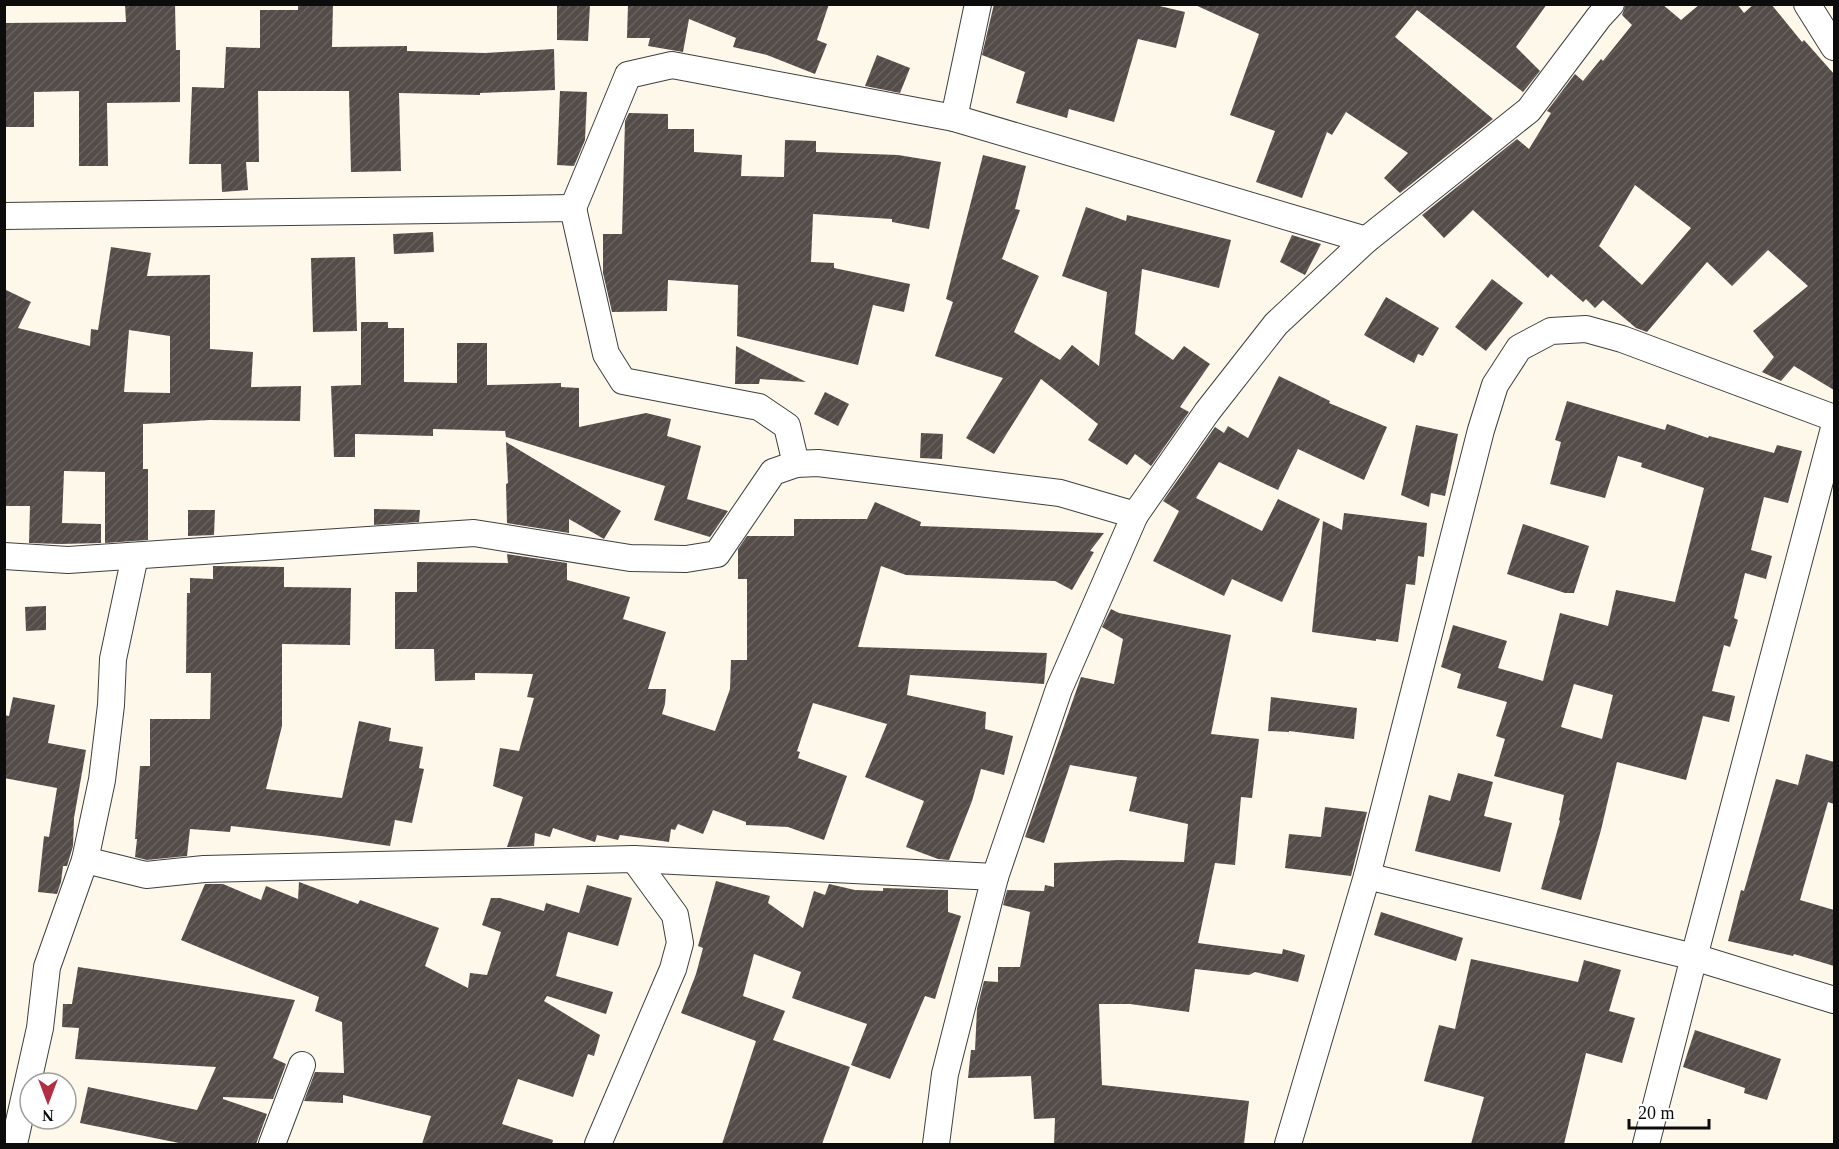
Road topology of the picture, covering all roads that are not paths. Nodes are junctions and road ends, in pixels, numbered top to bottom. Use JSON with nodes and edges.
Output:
{"nodes":[{"id":1,"x":978,"y":4,"type":"edge"},
{"id":2,"x":1807,"y":4,"type":"edge"},
{"id":3,"x":1598,"y":9,"type":"edge"},
{"id":4,"x":1830,"y":36,"type":"edge"},
{"id":5,"x":954,"y":118,"type":"junction"},
{"id":6,"x":573,"y":208,"type":"junction"},
{"id":7,"x":4,"y":216,"type":"edge"},
{"id":8,"x":1366,"y":240,"type":"junction"},
{"id":9,"x":1834,"y":418,"type":"edge"},
{"id":10,"x":1834,"y":428,"type":"edge"},
{"id":11,"x":796,"y":464,"type":"junction"},
{"id":12,"x":1135,"y":515,"type":"junction"},
{"id":13,"x":4,"y":556,"type":"edge"},
{"id":14,"x":135,"y":556,"type":"junction"},
{"id":15,"x":634,"y":859,"type":"junction"},
{"id":16,"x":86,"y":860,"type":"junction"},
{"id":17,"x":1367,"y":876,"type":"junction"},
{"id":18,"x":995,"y":877,"type":"junction"},
{"id":19,"x":1694,"y":957,"type":"junction"},
{"id":20,"x":1834,"y":1000,"type":"edge"},
{"id":21,"x":302,"y":1065,"type":"dead end"},
{"id":22,"x":14,"y":1144,"type":"edge"},
{"id":23,"x":272,"y":1144,"type":"edge"},
{"id":24,"x":598,"y":1144,"type":"edge"},
{"id":25,"x":936,"y":1144,"type":"edge"},
{"id":26,"x":1288,"y":1144,"type":"edge"},
{"id":27,"x":1646,"y":1144,"type":"edge"}],
"edges":[{"from":1,"to":5,"type":"street"},
{"from":2,"to":4,"type":"street"},
{"from":3,"to":8,"type":"street"},
{"from":5,"to":6,"type":"street"},
{"from":5,"to":8,"type":"street"},
{"from":6,"to":7,"type":"street"},
{"from":6,"to":11,"type":"street"},
{"from":8,"to":12,"type":"street"},
{"from":9,"to":17,"type":"street"},
{"from":10,"to":19,"type":"street"},
{"from":11,"to":12,"type":"street"},
{"from":11,"to":14,"type":"street"},
{"from":12,"to":18,"type":"street"},
{"from":13,"to":14,"type":"street"},
{"from":14,"to":16,"type":"street"},
{"from":15,"to":16,"type":"street"},
{"from":15,"to":18,"type":"street"},
{"from":15,"to":24,"type":"street"},
{"from":16,"to":22,"type":"street"},
{"from":17,"to":19,"type":"street"},
{"from":17,"to":26,"type":"street"},
{"from":18,"to":25,"type":"street"},
{"from":19,"to":20,"type":"street"},
{"from":19,"to":27,"type":"street"},
{"from":21,"to":23,"type":"street"}]}
